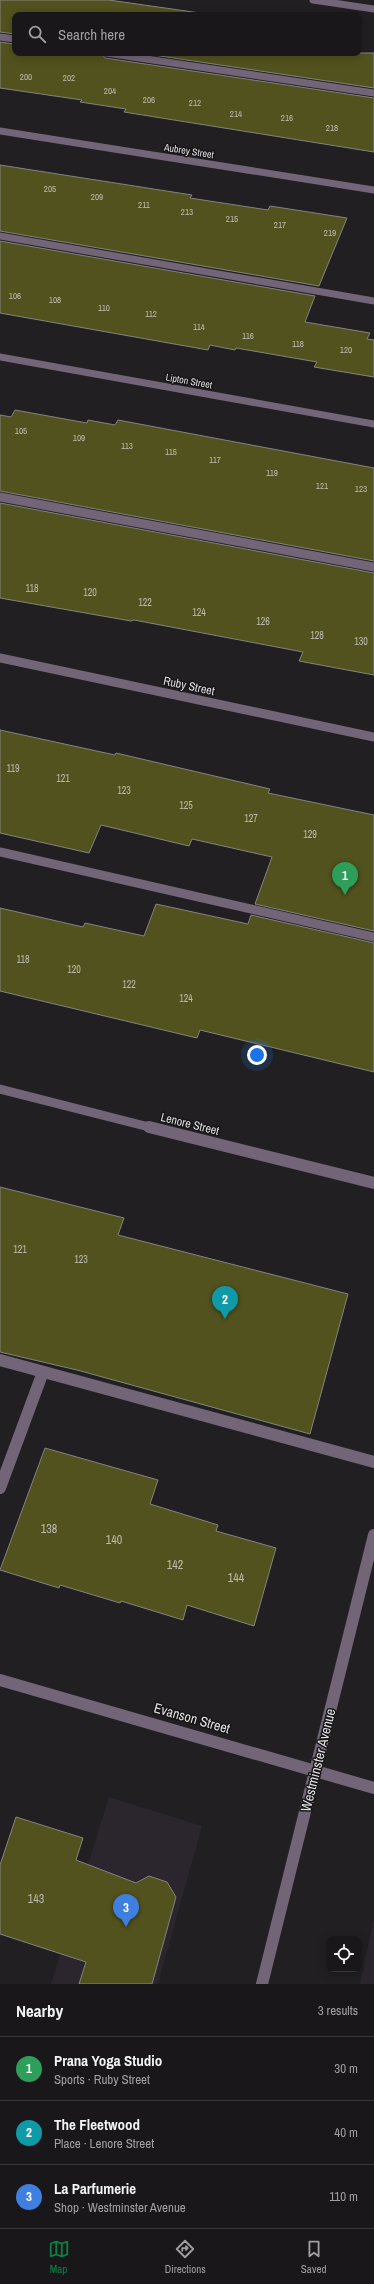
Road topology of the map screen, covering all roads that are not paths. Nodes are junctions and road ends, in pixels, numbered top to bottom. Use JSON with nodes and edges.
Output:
{"nodes":[{"id":1,"x":313,"y":0,"type":"edge"},
{"id":2,"x":374,"y":9,"type":"edge"},
{"id":3,"x":0,"y":37,"type":"edge"},
{"id":4,"x":12,"y":39,"type":"edge"},
{"id":5,"x":126,"y":56,"type":"edge"},
{"id":6,"x":374,"y":93,"type":"edge"},
{"id":7,"x":0,"y":130,"type":"edge"},
{"id":8,"x":374,"y":190,"type":"edge"},
{"id":9,"x":0,"y":236,"type":"edge"},
{"id":10,"x":374,"y":301,"type":"edge"},
{"id":11,"x":0,"y":357,"type":"edge"},
{"id":12,"x":374,"y":424,"type":"edge"},
{"id":13,"x":0,"y":497,"type":"edge"},
{"id":14,"x":374,"y":567,"type":"edge"},
{"id":15,"x":0,"y":658,"type":"edge"},
{"id":16,"x":374,"y":737,"type":"edge"},
{"id":17,"x":0,"y":852,"type":"edge"},
{"id":18,"x":374,"y":937,"type":"edge"},
{"id":19,"x":0,"y":1089,"type":"edge"},
{"id":20,"x":374,"y":1183,"type":"edge"},
{"id":21,"x":0,"y":1360,"type":"edge"},
{"id":22,"x":43,"y":1372,"type":"junction"},
{"id":23,"x":374,"y":1462,"type":"edge"},
{"id":24,"x":0,"y":1488,"type":"edge"},
{"id":25,"x":374,"y":1535,"type":"edge"},
{"id":26,"x":0,"y":1680,"type":"edge"},
{"id":27,"x":316,"y":1771,"type":"junction"},
{"id":28,"x":374,"y":1788,"type":"edge"},
{"id":29,"x":262,"y":1984,"type":"edge"}],
"edges":[{"from":1,"to":2,"type":"street"},
{"from":3,"to":4,"type":"street"},
{"from":5,"to":6,"type":"street"},
{"from":7,"to":8,"type":"street","name":"Aubrey Street"},
{"from":9,"to":10,"type":"street"},
{"from":11,"to":12,"type":"street","name":"Lipton Street"},
{"from":13,"to":14,"type":"street"},
{"from":15,"to":16,"type":"street","name":"Ruby Street"},
{"from":17,"to":18,"type":"street"},
{"from":19,"to":20,"type":"street","name":"Lenore Street"},
{"from":21,"to":22,"type":"street"},
{"from":22,"to":23,"type":"street"},
{"from":22,"to":24,"type":"street"},
{"from":25,"to":27,"type":"street","name":"Westminster Avenue"},
{"from":26,"to":27,"type":"street","name":"Evanson Street"},
{"from":27,"to":28,"type":"street","name":"Evanson Street"},
{"from":27,"to":29,"type":"street","name":"Westminster Avenue"}]}
